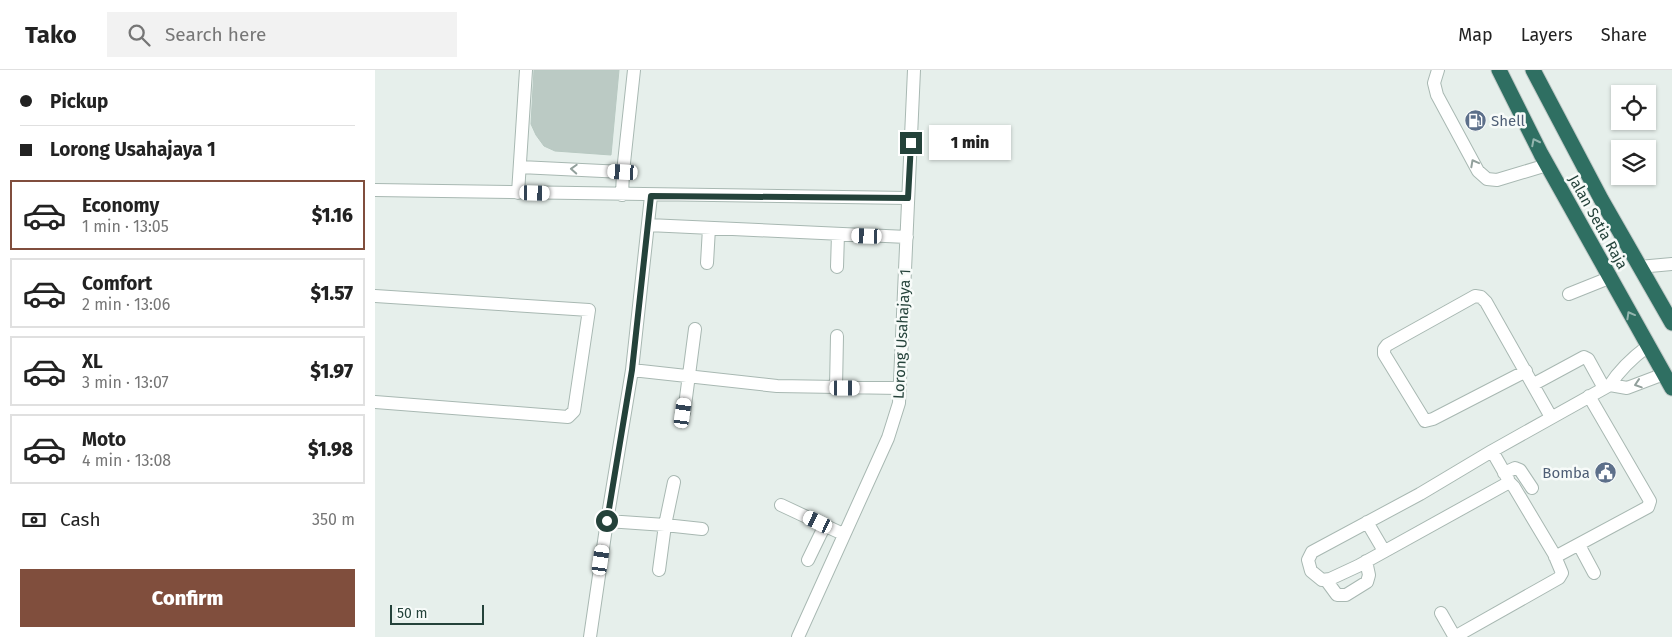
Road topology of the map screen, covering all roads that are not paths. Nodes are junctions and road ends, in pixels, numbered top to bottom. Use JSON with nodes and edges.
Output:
{"nodes":[{"id":1,"x":527,"y":70,"type":"edge"},
{"id":2,"x":634,"y":70,"type":"edge"},
{"id":3,"x":914,"y":70,"type":"edge"},
{"id":4,"x":1438,"y":70,"type":"edge"},
{"id":5,"x":1499,"y":70,"type":"edge"},
{"id":6,"x":1533,"y":70,"type":"edge"},
{"id":7,"x":1547,"y":165,"type":"junction"},
{"id":8,"x":520,"y":167,"type":"junction"},
{"id":9,"x":623,"y":172,"type":"junction"},
{"id":10,"x":375,"y":190,"type":"edge"},
{"id":11,"x":518,"y":193,"type":"junction"},
{"id":12,"x":622,"y":195,"type":"junction"},
{"id":13,"x":651,"y":196,"type":"junction"},
{"id":14,"x":908,"y":198,"type":"junction"},
{"id":15,"x":648,"y":226,"type":"junction"},
{"id":16,"x":709,"y":228,"type":"junction"},
{"id":17,"x":838,"y":234,"type":"junction"},
{"id":18,"x":907,"y":237,"type":"junction"},
{"id":19,"x":707,"y":263,"type":"dead end"},
{"id":20,"x":1672,"y":264,"type":"edge"},
{"id":21,"x":837,"y":267,"type":"dead end"},
{"id":22,"x":1639,"y":267,"type":"junction"},
{"id":23,"x":1609,"y":278,"type":"junction"},
{"id":24,"x":1569,"y":294,"type":"dead end"},
{"id":25,"x":375,"y":296,"type":"edge"},
{"id":26,"x":1672,"y":323,"type":"edge"},
{"id":27,"x":695,"y":329,"type":"dead end"},
{"id":28,"x":837,"y":336,"type":"dead end"},
{"id":29,"x":1648,"y":346,"type":"junction"},
{"id":30,"x":632,"y":370,"type":"junction"},
{"id":31,"x":1526,"y":371,"type":"junction"},
{"id":32,"x":1664,"y":374,"type":"junction"},
{"id":33,"x":688,"y":376,"type":"junction"},
{"id":34,"x":1534,"y":384,"type":"junction"},
{"id":35,"x":1607,"y":386,"type":"junction"},
{"id":36,"x":836,"y":388,"type":"junction"},
{"id":37,"x":900,"y":388,"type":"junction"},
{"id":38,"x":1672,"y":388,"type":"edge"},
{"id":39,"x":1589,"y":396,"type":"junction"},
{"id":40,"x":375,"y":402,"type":"edge"},
{"id":41,"x":683,"y":413,"type":"dead end"},
{"id":42,"x":1551,"y":417,"type":"junction"},
{"id":43,"x":1492,"y":451,"type":"junction"},
{"id":44,"x":1507,"y":478,"type":"junction"},
{"id":45,"x":675,"y":482,"type":"dead end"},
{"id":46,"x":1532,"y":488,"type":"dead end"},
{"id":47,"x":781,"y":505,"type":"dead end"},
{"id":48,"x":607,"y":521,"type":"junction"},
{"id":49,"x":1367,"y":522,"type":"junction"},
{"id":50,"x":665,"y":525,"type":"junction"},
{"id":51,"x":825,"y":525,"type":"junction"},
{"id":52,"x":702,"y":529,"type":"dead end"},
{"id":53,"x":843,"y":534,"type":"junction"},
{"id":54,"x":1579,"y":545,"type":"junction"},
{"id":55,"x":1384,"y":551,"type":"junction"},
{"id":56,"x":1555,"y":558,"type":"junction"},
{"id":57,"x":808,"y":560,"type":"dead end"},
{"id":58,"x":1366,"y":561,"type":"junction"},
{"id":59,"x":659,"y":570,"type":"dead end"},
{"id":60,"x":1594,"y":573,"type":"dead end"},
{"id":61,"x":1326,"y":580,"type":"junction"},
{"id":62,"x":1441,"y":613,"type":"dead end"},
{"id":63,"x":590,"y":637,"type":"edge"},
{"id":64,"x":798,"y":637,"type":"edge"}],
"edges":[{"from":1,"to":8,"type":"street"},
{"from":2,"to":9,"type":"street"},
{"from":3,"to":14,"type":"street","name":"Lorong Usahajaya 1"},
{"from":7,"to":4,"type":"street","one_way":true},
{"from":7,"to":5,"type":"highway","name":"Jalan Setia Raja","one_way":true},
{"from":6,"to":22,"type":"highway","name":"Jalan Setia Raja"},
{"from":7,"to":23,"type":"highway","name":"Jalan Setia Raja"},
{"from":9,"to":8,"type":"street","one_way":true},
{"from":8,"to":11,"type":"street"},
{"from":9,"to":12,"type":"street"},
{"from":10,"to":11,"type":"street"},
{"from":11,"to":12,"type":"street"},
{"from":12,"to":13,"type":"street"},
{"from":13,"to":14,"type":"street"},
{"from":13,"to":15,"type":"street"},
{"from":14,"to":18,"type":"street","name":"Lorong Usahajaya 1"},
{"from":15,"to":16,"type":"street"},
{"from":15,"to":30,"type":"street"},
{"from":16,"to":17,"type":"street"},
{"from":16,"to":19,"type":"street"},
{"from":17,"to":18,"type":"street"},
{"from":17,"to":21,"type":"street"},
{"from":18,"to":37,"type":"street","name":"Lorong Usahajaya 1"},
{"from":20,"to":22,"type":"street"},
{"from":22,"to":26,"type":"highway","name":"Jalan Setia Raja"},
{"from":23,"to":24,"type":"street"},
{"from":29,"to":23,"type":"highway","name":"Jalan Setia Raja","one_way":true},
{"from":25,"to":40,"type":"street"},
{"from":27,"to":33,"type":"street"},
{"from":28,"to":36,"type":"street"},
{"from":29,"to":32,"type":"highway","name":"Jalan Setia Raja"},
{"from":29,"to":35,"type":"street"},
{"from":30,"to":33,"type":"street"},
{"from":30,"to":48,"type":"street"},
{"from":31,"to":31,"type":"street"},
{"from":31,"to":34,"type":"street"},
{"from":32,"to":35,"type":"street","one_way":true},
{"from":32,"to":38,"type":"highway","name":"Jalan Setia Raja"},
{"from":33,"to":36,"type":"street"},
{"from":33,"to":41,"type":"street"},
{"from":34,"to":35,"type":"street"},
{"from":34,"to":42,"type":"street"},
{"from":35,"to":39,"type":"street"},
{"from":36,"to":37,"type":"street"},
{"from":37,"to":53,"type":"street","name":"Lorong Usahajaya 1"},
{"from":39,"to":42,"type":"street"},
{"from":39,"to":54,"type":"street"},
{"from":42,"to":43,"type":"street"},
{"from":43,"to":44,"type":"street"},
{"from":43,"to":49,"type":"street"},
{"from":44,"to":46,"type":"street"},
{"from":44,"to":55,"type":"street"},
{"from":44,"to":56,"type":"street"},
{"from":45,"to":50,"type":"street"},
{"from":47,"to":51,"type":"street"},
{"from":48,"to":50,"type":"street"},
{"from":48,"to":63,"type":"street"},
{"from":49,"to":55,"type":"street"},
{"from":49,"to":61,"type":"street"},
{"from":50,"to":52,"type":"street"},
{"from":50,"to":59,"type":"street"},
{"from":51,"to":53,"type":"street"},
{"from":51,"to":57,"type":"street"},
{"from":53,"to":64,"type":"street","name":"Lorong Usahajaya 1"},
{"from":54,"to":56,"type":"street"},
{"from":54,"to":60,"type":"street"},
{"from":55,"to":58,"type":"street"},
{"from":56,"to":62,"type":"street"},
{"from":58,"to":61,"type":"street"},
{"from":58,"to":61,"type":"street"}]}
